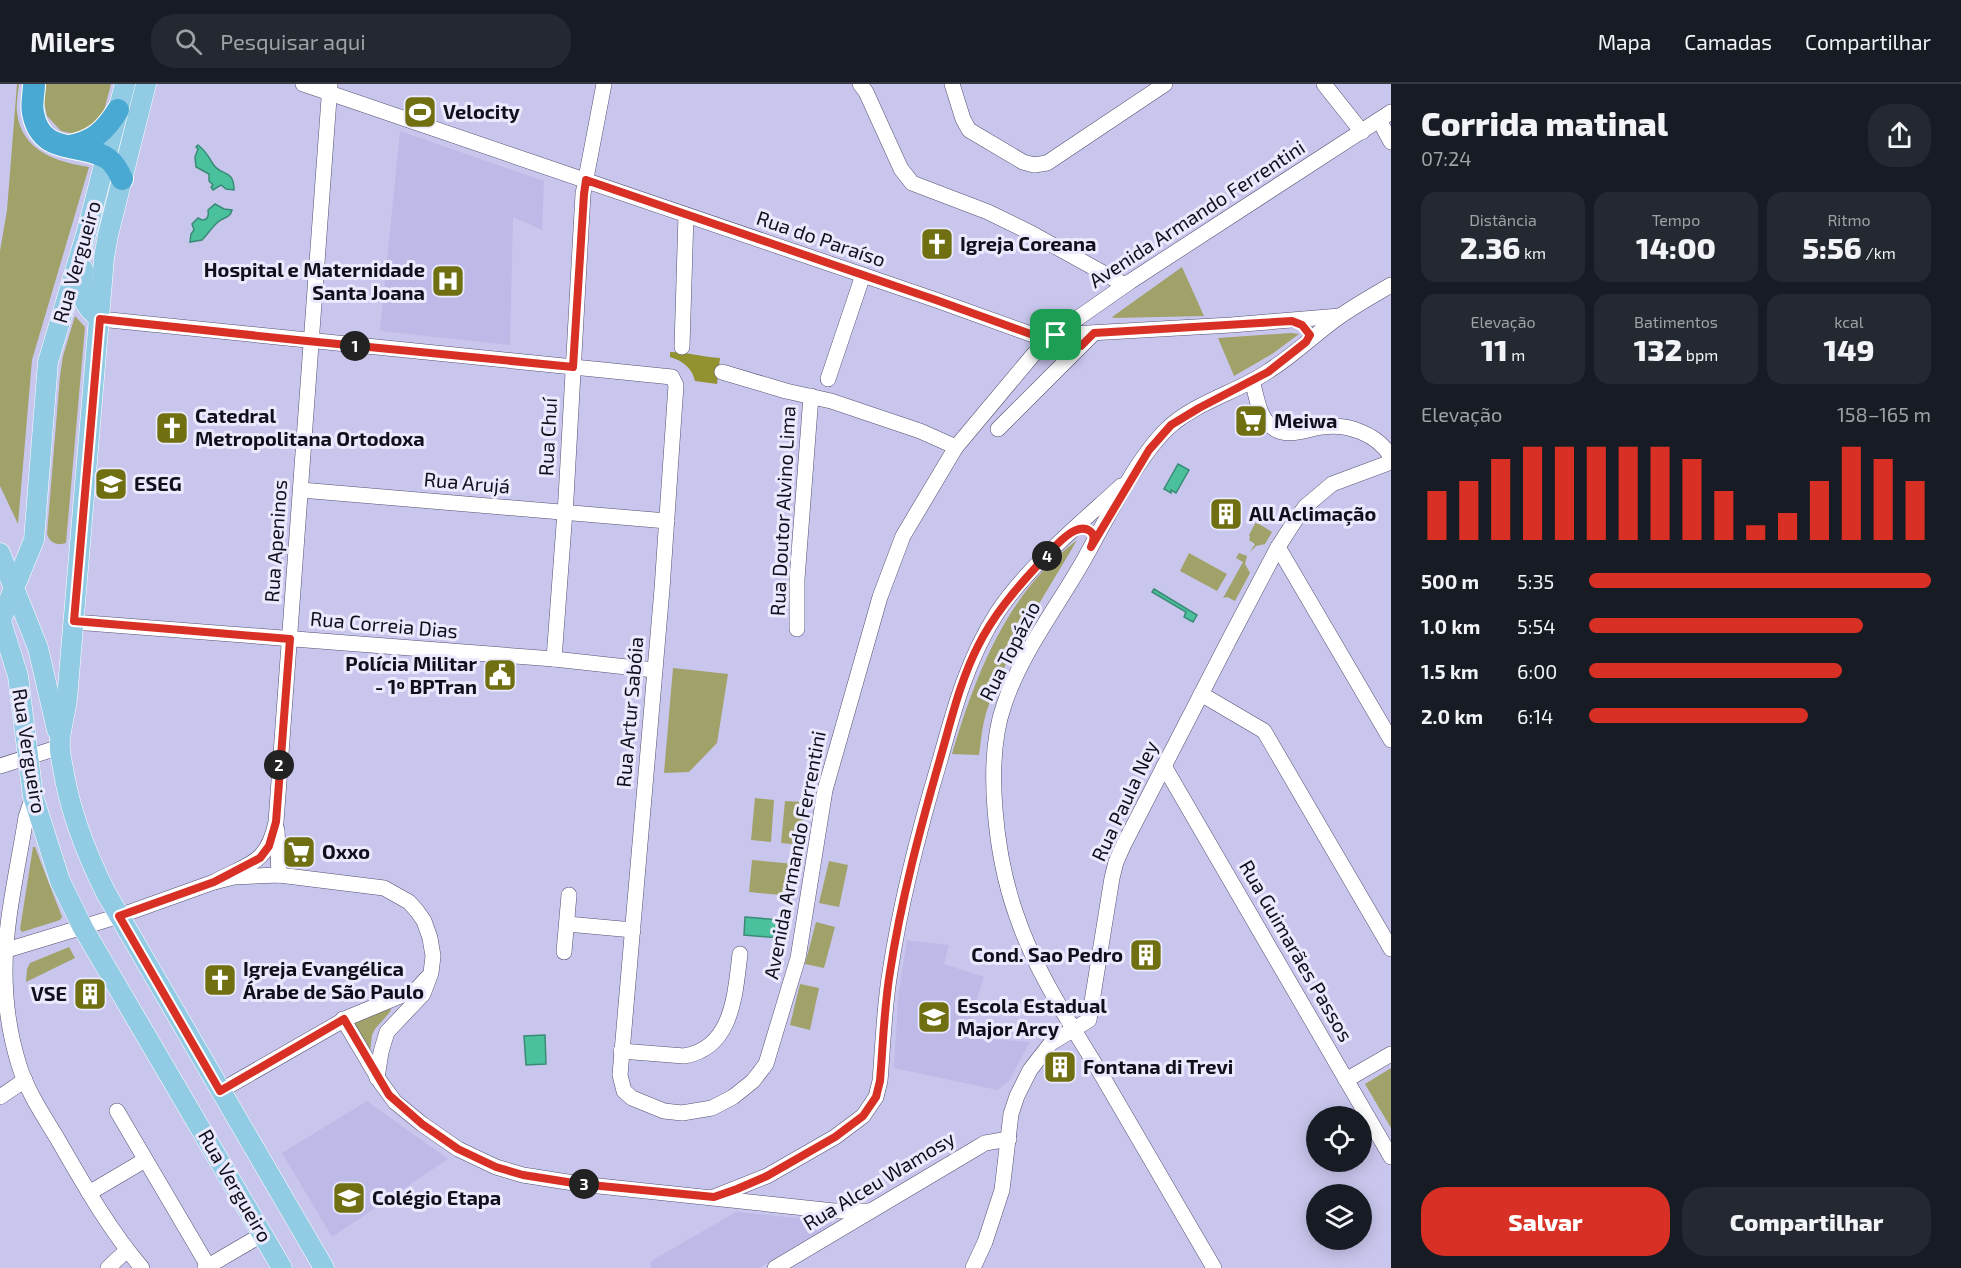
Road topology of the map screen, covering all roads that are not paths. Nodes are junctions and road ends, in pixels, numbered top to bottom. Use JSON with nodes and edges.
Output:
{"nodes":[{"id":1,"x":34,"y":84,"type":"edge"},
{"id":2,"x":125,"y":84,"type":"edge"},
{"id":3,"x":146,"y":84,"type":"edge"},
{"id":4,"x":303,"y":84,"type":"edge"},
{"id":5,"x":604,"y":84,"type":"edge"},
{"id":6,"x":860,"y":84,"type":"edge"},
{"id":7,"x":952,"y":84,"type":"edge"},
{"id":8,"x":1165,"y":84,"type":"edge"},
{"id":9,"x":1324,"y":84,"type":"edge"},
{"id":10,"x":330,"y":88,"type":"edge"},
{"id":11,"x":118,"y":110,"type":"junction"},
{"id":12,"x":1385,"y":116,"type":"edge"},
{"id":13,"x":1362,"y":132,"type":"junction"},
{"id":14,"x":1391,"y":142,"type":"edge"},
{"id":15,"x":66,"y":147,"type":"junction"},
{"id":16,"x":107,"y":157,"type":"junction"},
{"id":17,"x":122,"y":178,"type":"junction"},
{"id":18,"x":586,"y":180,"type":"junction"},
{"id":19,"x":686,"y":214,"type":"junction"},
{"id":20,"x":84,"y":243,"type":"junction"},
{"id":21,"x":862,"y":275,"type":"junction"},
{"id":22,"x":1125,"y":285,"type":"junction"},
{"id":23,"x":1391,"y":285,"type":"edge"},
{"id":24,"x":1340,"y":316,"type":"junction"},
{"id":25,"x":100,"y":319,"type":"junction"},
{"id":26,"x":1292,"y":321,"type":"junction"},
{"id":27,"x":1094,"y":333,"type":"junction"},
{"id":28,"x":1056,"y":335,"type":"junction"},
{"id":29,"x":311,"y":342,"type":"junction"},
{"id":30,"x":1306,"y":342,"type":"junction"},
{"id":31,"x":1081,"y":346,"type":"junction"},
{"id":32,"x":682,"y":347,"type":"dead end"},
{"id":33,"x":573,"y":367,"type":"junction"},
{"id":34,"x":722,"y":372,"type":"dead end"},
{"id":35,"x":828,"y":379,"type":"dead end"},
{"id":36,"x":1252,"y":381,"type":"junction"},
{"id":37,"x":811,"y":396,"type":"junction"},
{"id":38,"x":998,"y":429,"type":"dead end"},
{"id":39,"x":956,"y":447,"type":"junction"},
{"id":40,"x":1391,"y":457,"type":"edge"},
{"id":41,"x":1391,"y":462,"type":"edge"},
{"id":42,"x":1134,"y":474,"type":"junction"},
{"id":43,"x":301,"y":490,"type":"junction"},
{"id":44,"x":564,"y":513,"type":"junction"},
{"id":45,"x":667,"y":521,"type":"junction"},
{"id":46,"x":1075,"y":529,"type":"junction"},
{"id":47,"x":1091,"y":547,"type":"junction"},
{"id":48,"x":1278,"y":547,"type":"junction"},
{"id":49,"x":0,"y":553,"type":"edge"},
{"id":50,"x":15,"y":587,"type":"junction"},
{"id":51,"x":0,"y":619,"type":"edge"},
{"id":52,"x":74,"y":621,"type":"junction"},
{"id":53,"x":797,"y":628,"type":"dead end"},
{"id":54,"x":290,"y":639,"type":"junction"},
{"id":55,"x":554,"y":660,"type":"junction"},
{"id":56,"x":654,"y":670,"type":"junction"},
{"id":57,"x":1201,"y":694,"type":"junction"},
{"id":58,"x":1391,"y":740,"type":"edge"},
{"id":59,"x":60,"y":745,"type":"junction"},
{"id":60,"x":28,"y":757,"type":"junction"},
{"id":61,"x":0,"y":766,"type":"edge"},
{"id":62,"x":1164,"y":766,"type":"junction"},
{"id":63,"x":33,"y":796,"type":"junction"},
{"id":64,"x":276,"y":822,"type":"junction"},
{"id":65,"x":279,"y":875,"type":"junction"},
{"id":66,"x":214,"y":882,"type":"junction"},
{"id":67,"x":569,"y":896,"type":"dead end"},
{"id":68,"x":119,"y":916,"type":"junction"},
{"id":69,"x":567,"y":924,"type":"junction"},
{"id":70,"x":83,"y":928,"type":"junction"},
{"id":71,"x":633,"y":930,"type":"junction"},
{"id":72,"x":1391,"y":949,"type":"edge"},
{"id":73,"x":3,"y":952,"type":"edge"},
{"id":74,"x":564,"y":952,"type":"dead end"},
{"id":75,"x":740,"y":954,"type":"dead end"},
{"id":76,"x":431,"y":973,"type":"junction"},
{"id":77,"x":344,"y":1019,"type":"junction"},
{"id":78,"x":1073,"y":1030,"type":"junction"},
{"id":79,"x":621,"y":1051,"type":"junction"},
{"id":80,"x":1391,"y":1054,"type":"edge"},
{"id":81,"x":377,"y":1078,"type":"junction"},
{"id":82,"x":25,"y":1080,"type":"junction"},
{"id":83,"x":1346,"y":1080,"type":"junction"},
{"id":84,"x":220,"y":1091,"type":"junction"},
{"id":85,"x":0,"y":1096,"type":"edge"},
{"id":86,"x":117,"y":1112,"type":"dead end"},
{"id":87,"x":1008,"y":1139,"type":"junction"},
{"id":88,"x":1391,"y":1157,"type":"edge"},
{"id":89,"x":145,"y":1160,"type":"junction"},
{"id":90,"x":89,"y":1193,"type":"junction"},
{"id":91,"x":714,"y":1197,"type":"junction"},
{"id":92,"x":869,"y":1211,"type":"junction"},
{"id":93,"x":263,"y":1234,"type":"junction"},
{"id":94,"x":127,"y":1250,"type":"junction"},
{"id":95,"x":207,"y":1267,"type":"edge"},
{"id":96,"x":108,"y":1268,"type":"edge"},
{"id":97,"x":142,"y":1268,"type":"edge"},
{"id":98,"x":282,"y":1268,"type":"edge"},
{"id":99,"x":324,"y":1268,"type":"edge"},
{"id":100,"x":775,"y":1268,"type":"edge"},
{"id":101,"x":973,"y":1268,"type":"edge"},
{"id":102,"x":1214,"y":1268,"type":"edge"}],
"edges":[{"from":1,"to":15,"type":"highway"},
{"from":2,"to":11,"type":"main road","name":"Rua Vergueiro"},
{"from":3,"to":17,"type":"main road","name":"Rua Vergueiro"},
{"from":4,"to":10,"type":"street","name":"Rua do Paraíso"},
{"from":5,"to":18,"type":"street","name":"Rua Chuí"},
{"from":6,"to":22,"type":"street"},
{"from":7,"to":8,"type":"street"},
{"from":9,"to":13,"type":"street"},
{"from":10,"to":18,"type":"street","name":"Rua do Paraíso"},
{"from":10,"to":29,"type":"street","name":"Rua Apeninos"},
{"from":11,"to":15,"type":"highway"},
{"from":11,"to":16,"type":"main road","name":"Rua Vergueiro"},
{"from":12,"to":13,"type":"street","name":"Avenida Armando Ferrentini"},
{"from":12,"to":14,"type":"street"},
{"from":13,"to":22,"type":"street","name":"Avenida Armando Ferrentini"},
{"from":15,"to":16,"type":"highway"},
{"from":16,"to":17,"type":"highway"},
{"from":16,"to":20,"type":"main road","name":"Rua Vergueiro"},
{"from":17,"to":25,"type":"main road","name":"Rua Vergueiro"},
{"from":18,"to":19,"type":"street","name":"Rua do Paraíso"},
{"from":18,"to":33,"type":"street","name":"Rua Chuí"},
{"from":19,"to":21,"type":"street","name":"Rua do Paraíso"},
{"from":19,"to":32,"type":"street"},
{"from":20,"to":25,"type":"main road"},
{"from":20,"to":50,"type":"main road","name":"Rua Vergueiro"},
{"from":21,"to":28,"type":"street","name":"Rua do Paraíso"},
{"from":21,"to":35,"type":"street"},
{"from":22,"to":28,"type":"street","name":"Avenida Armando Ferrentini"},
{"from":23,"to":24,"type":"street","name":"Rua Topázio"},
{"from":24,"to":26,"type":"street","name":"Rua do Paraíso"},
{"from":24,"to":30,"type":"street","name":"Rua Topázio"},
{"from":25,"to":29,"type":"street"},
{"from":25,"to":52,"type":"main road","name":"Rua Vergueiro"},
{"from":26,"to":27,"type":"street","name":"Rua do Paraíso"},
{"from":26,"to":30,"type":"street"},
{"from":27,"to":28,"type":"street","name":"Rua do Paraíso"},
{"from":27,"to":31,"type":"street"},
{"from":28,"to":31,"type":"street"},
{"from":28,"to":39,"type":"street","name":"Avenida Armando Ferrentini"},
{"from":29,"to":33,"type":"street"},
{"from":29,"to":43,"type":"street","name":"Rua Apeninos"},
{"from":30,"to":36,"type":"street","name":"Rua Topázio"},
{"from":31,"to":38,"type":"street"},
{"from":33,"to":44,"type":"street","name":"Rua Chuí"},
{"from":33,"to":45,"type":"street","name":"Rua Artur Sabóia"},
{"from":34,"to":37,"type":"street"},
{"from":36,"to":40,"type":"street"},
{"from":36,"to":42,"type":"street","name":"Rua Topázio"},
{"from":37,"to":39,"type":"street"},
{"from":37,"to":53,"type":"street","name":"Rua Doutor Alvino Lima"},
{"from":39,"to":79,"type":"street","name":"Avenida Armando Ferrentini"},
{"from":41,"to":48,"type":"street","name":"Rua Paula Ney"},
{"from":42,"to":46,"type":"street"},
{"from":42,"to":47,"type":"street","name":"Rua Topázio"},
{"from":43,"to":44,"type":"street","name":"Rua Arujá"},
{"from":43,"to":54,"type":"street","name":"Rua Apeninos"},
{"from":44,"to":45,"type":"street","name":"Rua Arujá"},
{"from":44,"to":55,"type":"street","name":"Rua Chuí"},
{"from":45,"to":56,"type":"street","name":"Rua Artur Sabóia"},
{"from":46,"to":47,"type":"street"},
{"from":46,"to":91,"type":"street"},
{"from":47,"to":78,"type":"street","name":"Rua Topázio"},
{"from":48,"to":57,"type":"street","name":"Rua Paula Ney"},
{"from":48,"to":58,"type":"street"},
{"from":49,"to":50,"type":"main road"},
{"from":50,"to":51,"type":"main road","name":"Rua Vergueiro"},
{"from":50,"to":59,"type":"main road"},
{"from":51,"to":60,"type":"main road","name":"Rua Vergueiro"},
{"from":52,"to":54,"type":"street","name":"Rua Correia Dias"},
{"from":52,"to":59,"type":"main road","name":"Rua Vergueiro"},
{"from":54,"to":55,"type":"street","name":"Rua Correia Dias"},
{"from":54,"to":64,"type":"street","name":"Rua Apeninos"},
{"from":55,"to":56,"type":"street","name":"Rua Correia Dias"},
{"from":56,"to":71,"type":"street","name":"Rua Artur Sabóia"},
{"from":57,"to":62,"type":"street","name":"Rua Paula Ney"},
{"from":57,"to":72,"type":"street"},
{"from":59,"to":60,"type":"street"},
{"from":59,"to":68,"type":"main road","name":"Rua Vergueiro"},
{"from":60,"to":61,"type":"street"},
{"from":60,"to":63,"type":"main road","name":"Rua Vergueiro"},
{"from":62,"to":78,"type":"street","name":"Rua Paula Ney"},
{"from":62,"to":83,"type":"street","name":"Rua Guimarães Passos"},
{"from":63,"to":70,"type":"main road","name":"Rua Vergueiro"},
{"from":63,"to":73,"type":"street"},
{"from":64,"to":65,"type":"street","name":"Rua Apeninos"},
{"from":64,"to":66,"type":"street","name":"Rua Apeninos"},
{"from":65,"to":66,"type":"street"},
{"from":65,"to":76,"type":"street"},
{"from":66,"to":68,"type":"street"},
{"from":67,"to":69,"type":"street"},
{"from":68,"to":70,"type":"street"},
{"from":68,"to":84,"type":"main road","name":"Rua Vergueiro"},
{"from":69,"to":71,"type":"street"},
{"from":69,"to":74,"type":"street"},
{"from":70,"to":73,"type":"street"},
{"from":70,"to":93,"type":"main road","name":"Rua Vergueiro"},
{"from":71,"to":79,"type":"street","name":"Rua Artur Sabóia"},
{"from":73,"to":82,"type":"street"},
{"from":75,"to":79,"type":"street"},
{"from":76,"to":77,"type":"street"},
{"from":76,"to":81,"type":"street"},
{"from":77,"to":81,"type":"street"},
{"from":77,"to":84,"type":"street"},
{"from":78,"to":87,"type":"street","name":"Rua Paula Ney"},
{"from":78,"to":102,"type":"street"},
{"from":80,"to":83,"type":"street"},
{"from":81,"to":91,"type":"street"},
{"from":82,"to":85,"type":"street"},
{"from":82,"to":90,"type":"street"},
{"from":83,"to":88,"type":"street","name":"Rua Guimarães Passos"},
{"from":84,"to":99,"type":"main road","name":"Rua Vergueiro"},
{"from":86,"to":89,"type":"street"},
{"from":87,"to":92,"type":"street","name":"Rua Alceu Wamosy"},
{"from":87,"to":101,"type":"street","name":"Rua Paula Ney"},
{"from":89,"to":90,"type":"street"},
{"from":89,"to":95,"type":"street"},
{"from":90,"to":94,"type":"street"},
{"from":91,"to":92,"type":"street"},
{"from":92,"to":100,"type":"street","name":"Rua Alceu Wamosy"},
{"from":93,"to":95,"type":"street"},
{"from":93,"to":98,"type":"main road","name":"Rua Vergueiro"},
{"from":94,"to":96,"type":"street"},
{"from":94,"to":97,"type":"street"}]}
